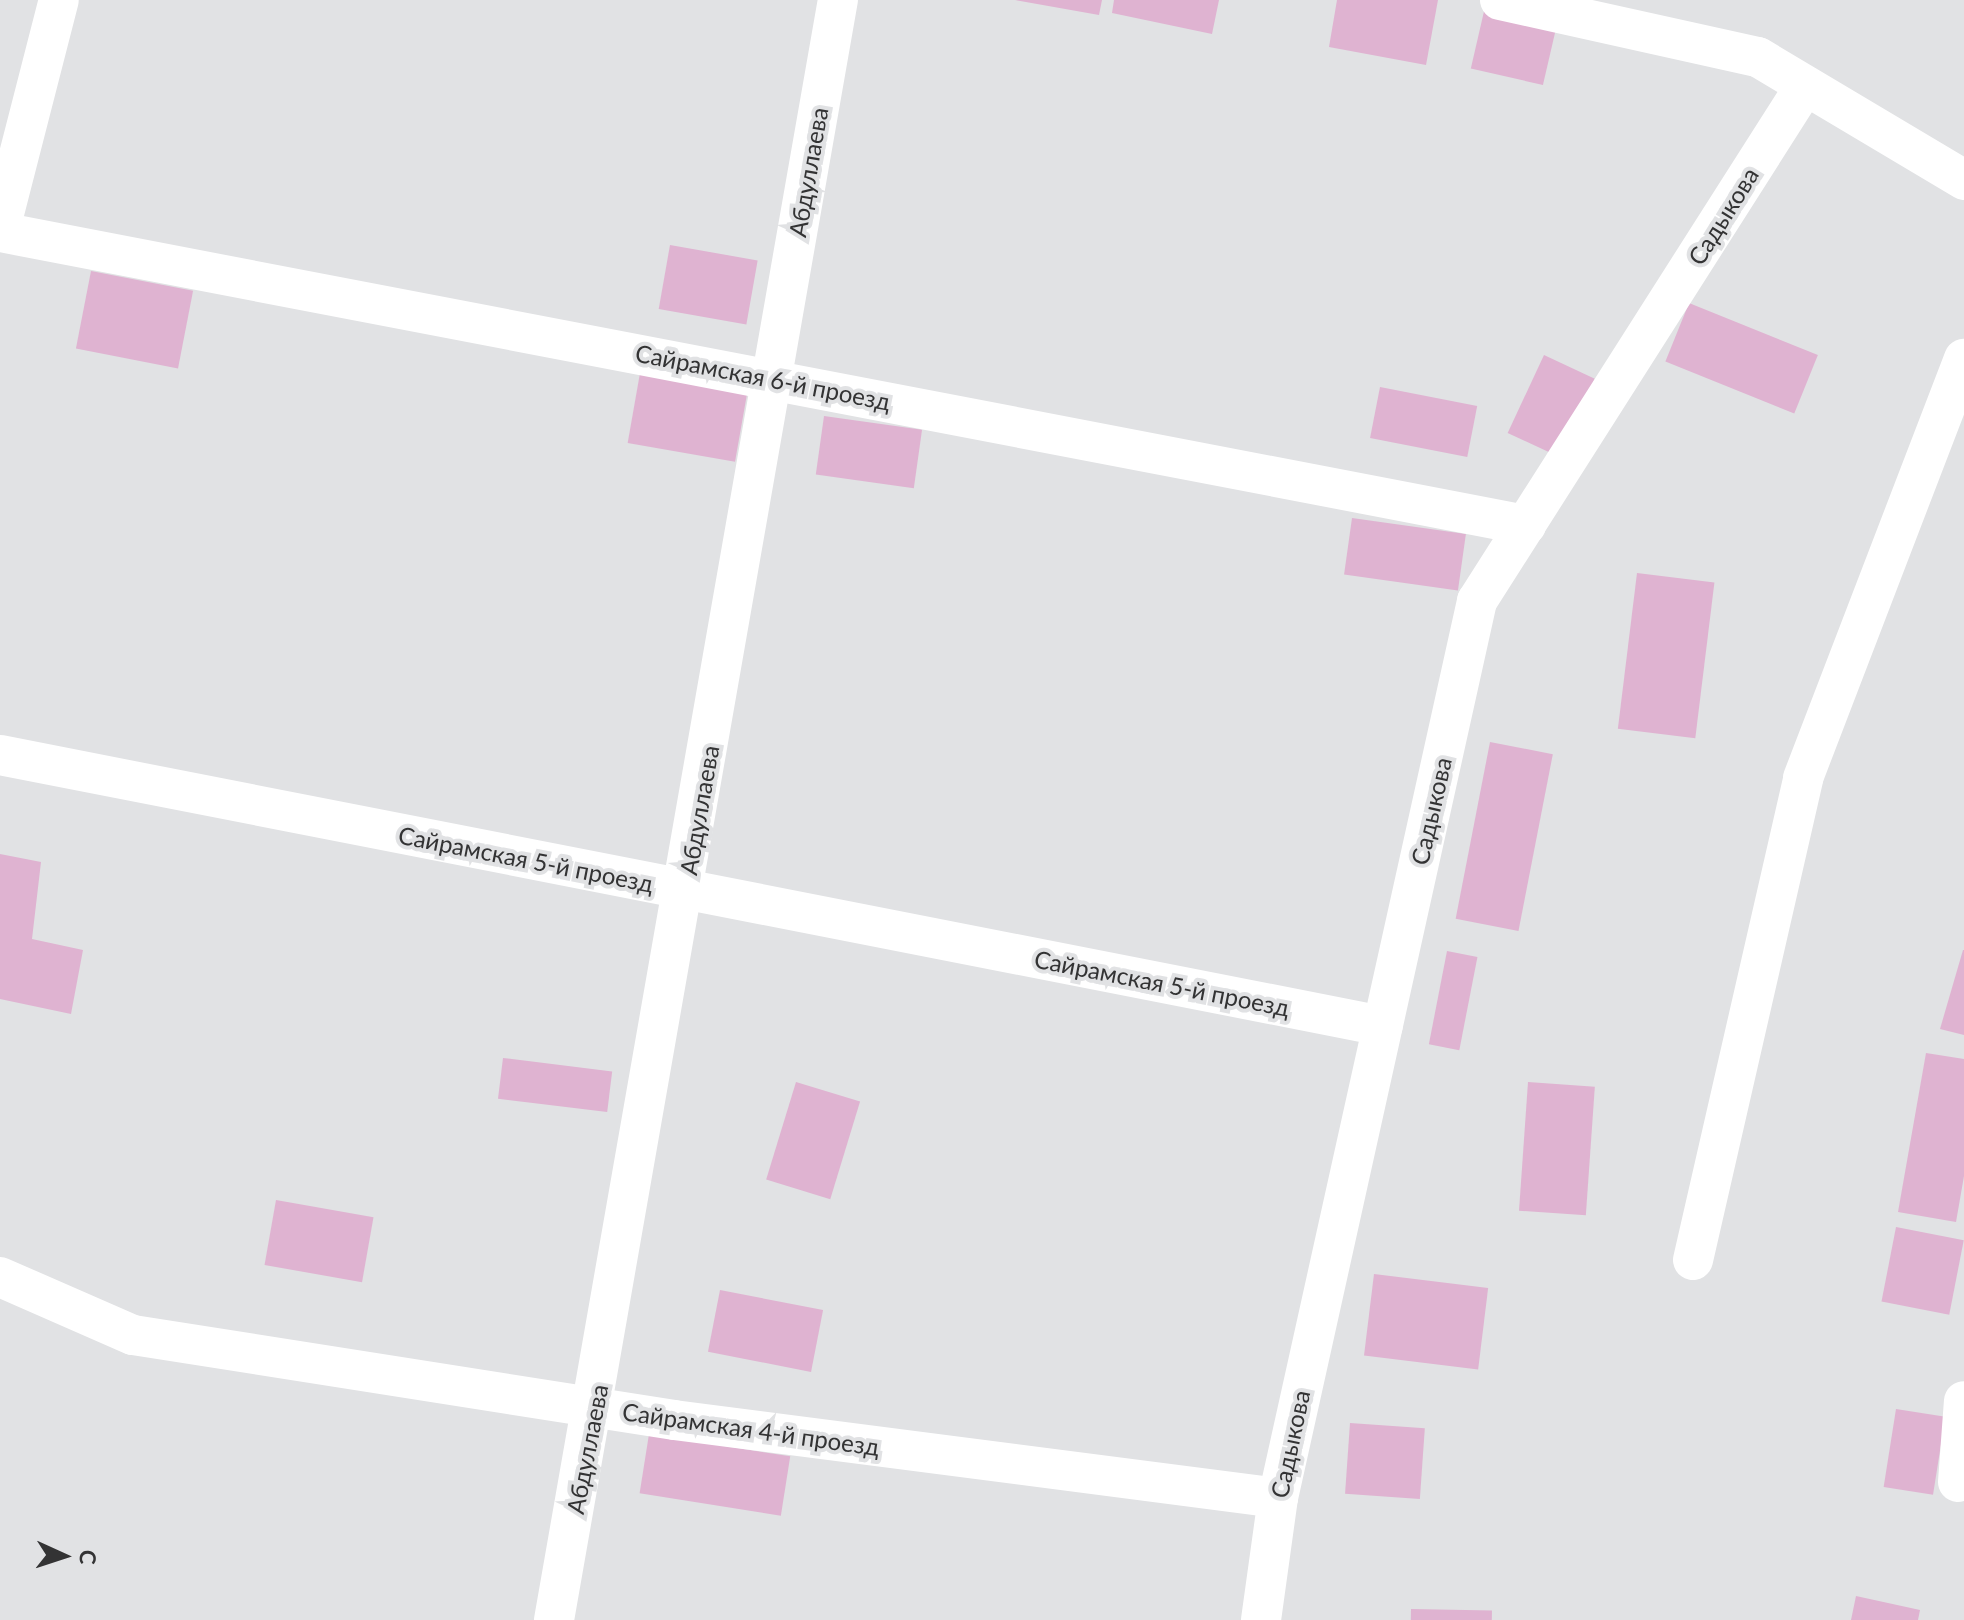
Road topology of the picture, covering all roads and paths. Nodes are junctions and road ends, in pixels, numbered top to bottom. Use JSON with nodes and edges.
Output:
{"nodes":[{"id":1,"x":59,"y":0,"type":"edge"},
{"id":2,"x":838,"y":0,"type":"edge"},
{"id":3,"x":1500,"y":0,"type":"edge"},
{"id":4,"x":1805,"y":86,"type":"junction"},
{"id":5,"x":9,"y":159,"type":"edge"},
{"id":6,"x":1964,"y":180,"type":"edge"},
{"id":7,"x":0,"y":230,"type":"edge"},
{"id":8,"x":1964,"y":359,"type":"edge"},
{"id":9,"x":773,"y":379,"type":"junction"},
{"id":10,"x":1526,"y":525,"type":"junction"},
{"id":11,"x":0,"y":755,"type":"edge"},
{"id":12,"x":685,"y":891,"type":"junction"},
{"id":13,"x":1383,"y":1026,"type":"junction"},
{"id":14,"x":1693,"y":1260,"type":"dead end"},
{"id":15,"x":0,"y":1277,"type":"edge"},
{"id":16,"x":1964,"y":1401,"type":"edge"},
{"id":17,"x":596,"y":1408,"type":"junction"},
{"id":18,"x":1958,"y":1482,"type":"dead end"},
{"id":19,"x":1278,"y":1498,"type":"junction"},
{"id":20,"x":554,"y":1620,"type":"edge"},
{"id":21,"x":1261,"y":1620,"type":"edge"}],
"edges":[{"from":1,"to":5,"type":"street"},
{"from":2,"to":9,"type":"street","name":"Абдуллаева"},
{"from":3,"to":4,"type":"street"},
{"from":4,"to":6,"type":"street"},
{"from":4,"to":10,"type":"street","name":"Садыкова"},
{"from":5,"to":7,"type":"street"},
{"from":7,"to":9,"type":"street","name":"Сайрамская 6-й проезд"},
{"from":8,"to":14,"type":"street"},
{"from":9,"to":10,"type":"street","name":"Сайрамская 6-й проезд"},
{"from":9,"to":12,"type":"street","name":"Абдуллаева"},
{"from":10,"to":13,"type":"street","name":"Садыкова"},
{"from":11,"to":12,"type":"street","name":"Сайрамская 5-й проезд"},
{"from":12,"to":13,"type":"street","name":"Сайрамская 5-й проезд"},
{"from":12,"to":17,"type":"street","name":"Абдуллаева"},
{"from":13,"to":19,"type":"street","name":"Садыкова"},
{"from":15,"to":17,"type":"street","name":"Сайрамская 4-й проезд"},
{"from":16,"to":18,"type":"street"},
{"from":17,"to":19,"type":"street","name":"Сайрамская 4-й проезд"},
{"from":17,"to":20,"type":"street","name":"Абдуллаева"},
{"from":19,"to":21,"type":"street","name":"Садыкова"}]}
